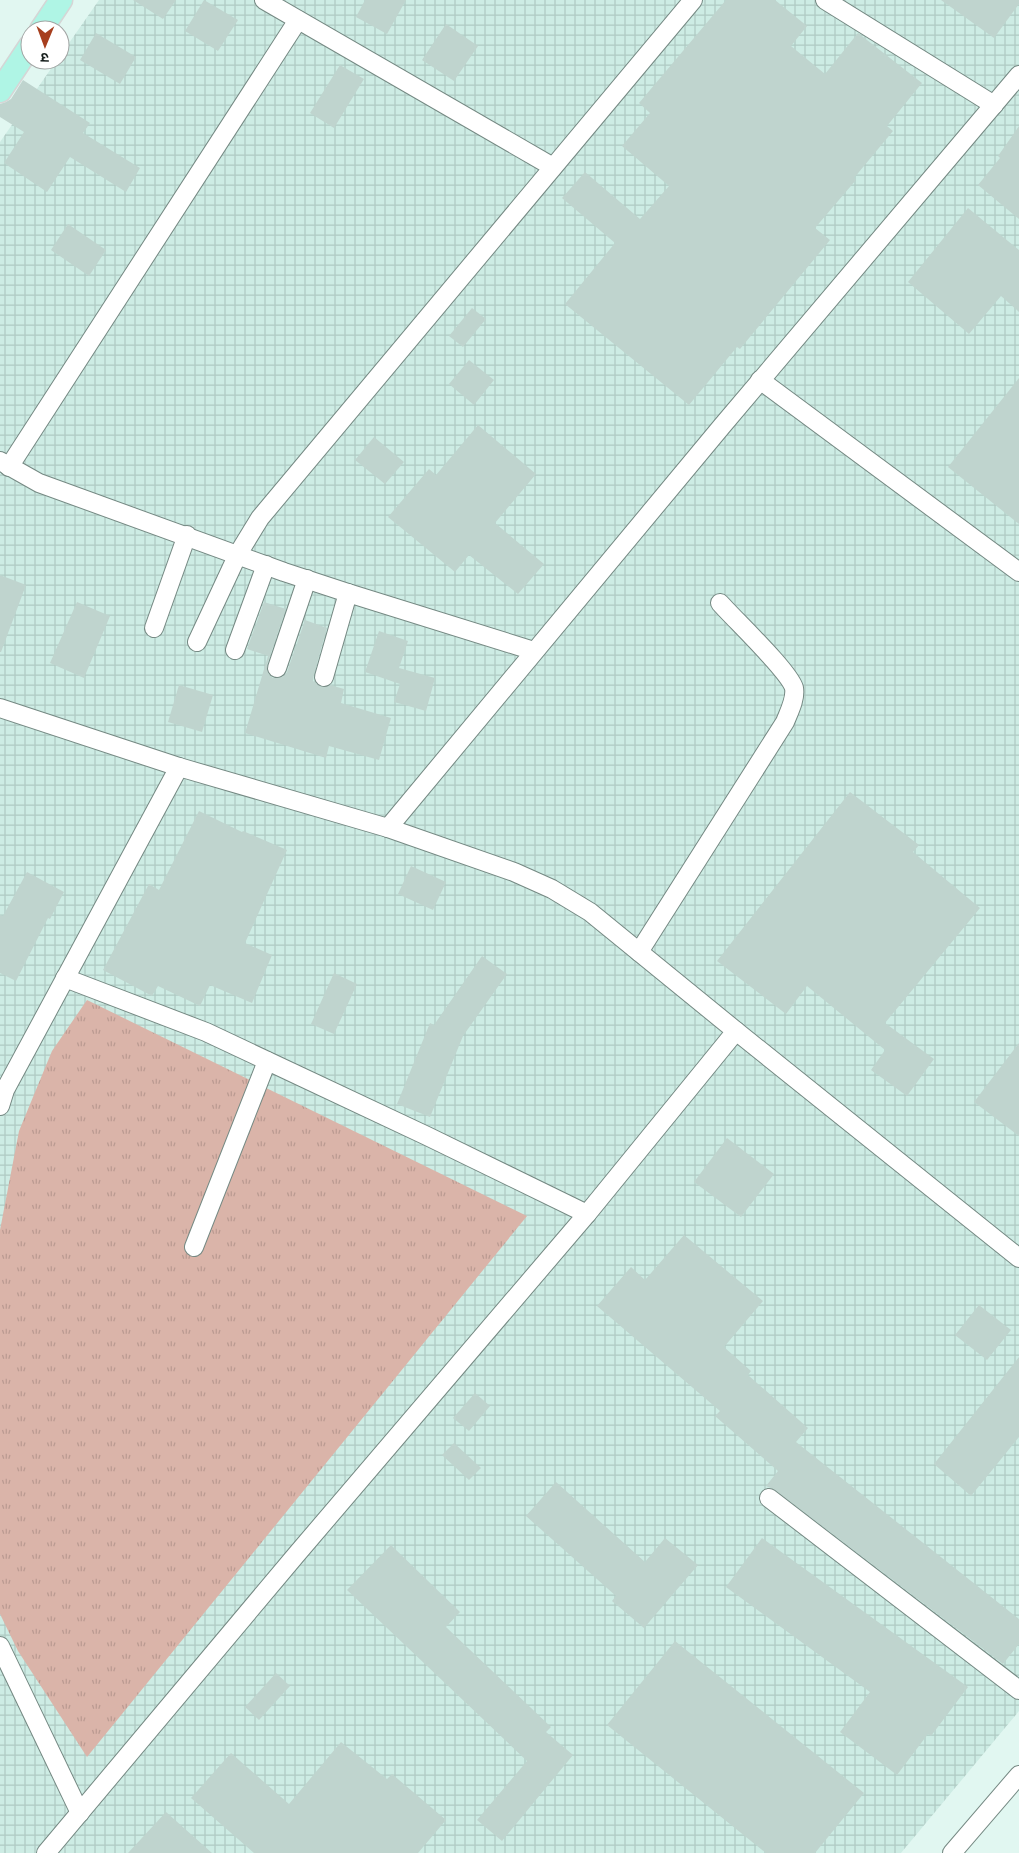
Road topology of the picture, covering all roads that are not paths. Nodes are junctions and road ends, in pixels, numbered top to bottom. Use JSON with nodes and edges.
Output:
{"nodes":[{"id":1,"x":61,"y":0,"type":"edge"},
{"id":2,"x":264,"y":0,"type":"edge"},
{"id":3,"x":693,"y":0,"type":"edge"},
{"id":4,"x":824,"y":0,"type":"edge"},
{"id":5,"x":48,"y":20,"type":"edge"},
{"id":6,"x":298,"y":20,"type":"junction"},
{"id":7,"x":20,"y":61,"type":"edge"},
{"id":8,"x":1019,"y":75,"type":"edge"},
{"id":9,"x":0,"y":91,"type":"edge"},
{"id":10,"x":994,"y":105,"type":"junction"},
{"id":11,"x":553,"y":167,"type":"junction"},
{"id":12,"x":760,"y":380,"type":"junction"},
{"id":13,"x":5,"y":464,"type":"edge"},
{"id":14,"x":187,"y":536,"type":"junction"},
{"id":15,"x":238,"y":554,"type":"junction"},
{"id":16,"x":266,"y":565,"type":"junction"},
{"id":17,"x":1019,"y":572,"type":"edge"},
{"id":18,"x":307,"y":579,"type":"junction"},
{"id":19,"x":348,"y":593,"type":"junction"},
{"id":20,"x":720,"y":603,"type":"dead end"},
{"id":21,"x":154,"y":628,"type":"dead end"},
{"id":22,"x":196,"y":642,"type":"dead end"},
{"id":23,"x":235,"y":650,"type":"dead end"},
{"id":24,"x":534,"y":650,"type":"junction"},
{"id":25,"x":277,"y":668,"type":"dead end"},
{"id":26,"x":324,"y":677,"type":"dead end"},
{"id":27,"x":0,"y":708,"type":"edge"},
{"id":28,"x":179,"y":767,"type":"junction"},
{"id":29,"x":388,"y":828,"type":"junction"},
{"id":30,"x":639,"y":952,"type":"junction"},
{"id":31,"x":65,"y":978,"type":"junction"},
{"id":32,"x":736,"y":1031,"type":"junction"},
{"id":33,"x":267,"y":1061,"type":"junction"},
{"id":34,"x":0,"y":1106,"type":"edge"},
{"id":35,"x":587,"y":1214,"type":"junction"},
{"id":36,"x":194,"y":1247,"type":"dead end"},
{"id":37,"x":1019,"y":1258,"type":"edge"},
{"id":38,"x":769,"y":1498,"type":"dead end"},
{"id":39,"x":0,"y":1646,"type":"edge"},
{"id":40,"x":1019,"y":1690,"type":"edge"},
{"id":41,"x":1019,"y":1775,"type":"edge"},
{"id":42,"x":80,"y":1812,"type":"junction"},
{"id":43,"x":46,"y":1853,"type":"edge"},
{"id":44,"x":952,"y":1853,"type":"edge"}],
"edges":[{"from":1,"to":5,"type":"main road"},
{"from":2,"to":6,"type":"street"},
{"from":3,"to":11,"type":"street"},
{"from":4,"to":10,"type":"street"},
{"from":6,"to":11,"type":"street"},
{"from":6,"to":13,"type":"street"},
{"from":7,"to":9,"type":"main road"},
{"from":8,"to":10,"type":"street"},
{"from":10,"to":12,"type":"street"},
{"from":11,"to":15,"type":"street"},
{"from":12,"to":17,"type":"street"},
{"from":12,"to":24,"type":"street"},
{"from":13,"to":14,"type":"street"},
{"from":14,"to":15,"type":"street"},
{"from":14,"to":21,"type":"street"},
{"from":15,"to":16,"type":"street"},
{"from":15,"to":22,"type":"street"},
{"from":16,"to":18,"type":"street"},
{"from":16,"to":23,"type":"street"},
{"from":18,"to":19,"type":"street"},
{"from":18,"to":25,"type":"street"},
{"from":19,"to":24,"type":"street"},
{"from":19,"to":26,"type":"street"},
{"from":20,"to":30,"type":"street"},
{"from":24,"to":29,"type":"street"},
{"from":27,"to":28,"type":"street"},
{"from":28,"to":29,"type":"street"},
{"from":28,"to":31,"type":"street"},
{"from":29,"to":30,"type":"street"},
{"from":30,"to":32,"type":"street"},
{"from":31,"to":33,"type":"street"},
{"from":31,"to":34,"type":"street"},
{"from":32,"to":35,"type":"street"},
{"from":32,"to":37,"type":"street"},
{"from":33,"to":35,"type":"street"},
{"from":33,"to":36,"type":"street"},
{"from":35,"to":42,"type":"street"},
{"from":38,"to":40,"type":"street"},
{"from":39,"to":42,"type":"street"},
{"from":41,"to":44,"type":"street"},
{"from":42,"to":43,"type":"street"}]}
